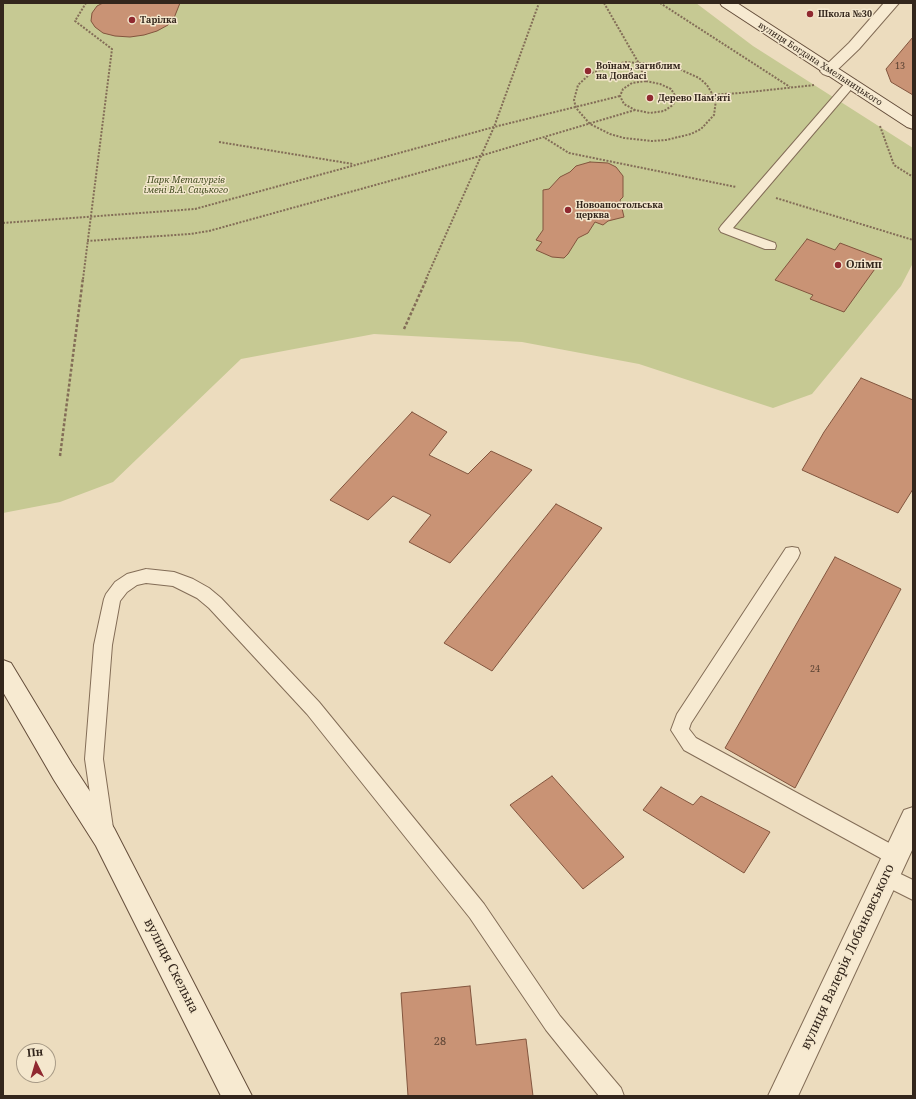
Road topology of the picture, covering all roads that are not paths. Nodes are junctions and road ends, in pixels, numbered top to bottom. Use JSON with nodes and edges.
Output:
{"nodes":[{"id":1,"x":727,"y":3,"type":"edge"},
{"id":2,"x":892,"y":3,"type":"edge"},
{"id":3,"x":828,"y":70,"type":"junction"},
{"id":4,"x":850,"y":84,"type":"junction"},
{"id":5,"x":913,"y":124,"type":"edge"},
{"id":6,"x":770,"y":246,"type":"dead end"},
{"id":7,"x":792,"y":553,"type":"dead end"},
{"id":8,"x":3,"y":670,"type":"edge"},
{"id":9,"x":913,"y":819,"type":"edge"},
{"id":10,"x":105,"y":837,"type":"junction"},
{"id":11,"x":891,"y":866,"type":"junction"},
{"id":12,"x":913,"y":890,"type":"edge"},
{"id":13,"x":237,"y":1096,"type":"edge"},
{"id":14,"x":613,"y":1096,"type":"edge"},
{"id":15,"x":783,"y":1096,"type":"edge"}],
"edges":[{"from":1,"to":3,"type":"street","name":"вулиця Богдана Хмельницького"},
{"from":2,"to":3,"type":"street"},
{"from":3,"to":4,"type":"street","name":"вулиця Богдана Хмельницького"},
{"from":4,"to":5,"type":"street","name":"вулиця Богдана Хмельницького"},
{"from":4,"to":6,"type":"lane"},
{"from":7,"to":11,"type":"lane"},
{"from":8,"to":10,"type":"street","name":"вулиця Скельна"},
{"from":9,"to":11,"type":"street","name":"вулиця Валерія Лобановського"},
{"from":10,"to":13,"type":"street","name":"вулиця Скельна"},
{"from":10,"to":14,"type":"lane"},
{"from":11,"to":12,"type":"lane"},
{"from":11,"to":15,"type":"street","name":"вулиця Валерія Лобановського"}]}
